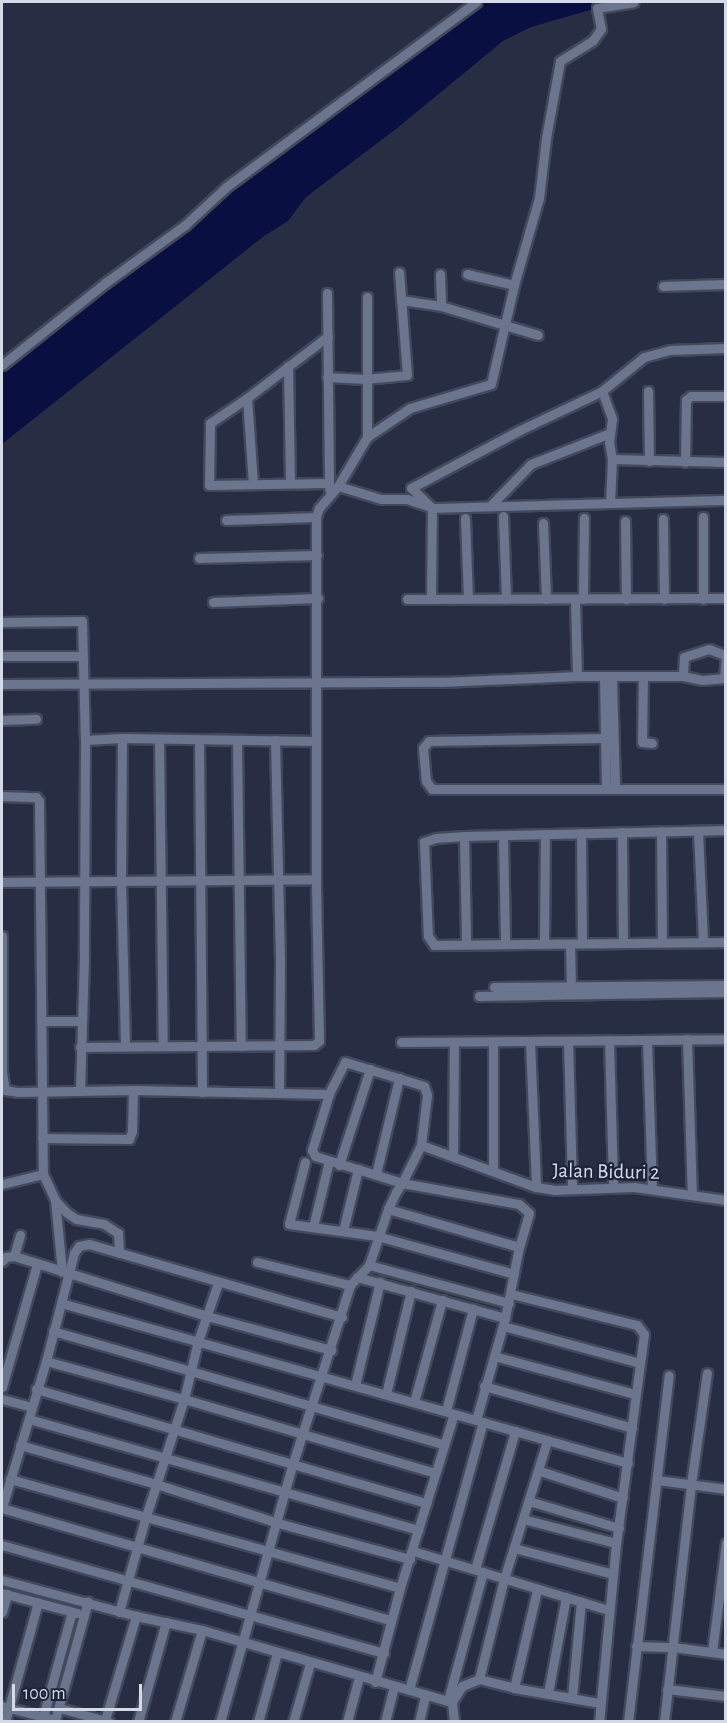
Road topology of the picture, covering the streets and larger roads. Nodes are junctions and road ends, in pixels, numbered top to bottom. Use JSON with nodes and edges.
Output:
{"nodes":[{"id":1,"x":476,"y":2,"type":"edge"},
{"id":2,"x":634,"y":2,"type":"edge"},
{"id":3,"x":597,"y":5,"type":"edge"},
{"id":4,"x":399,"y":272,"type":"dead end"},
{"id":5,"x":441,"y":274,"type":"dead end"},
{"id":6,"x":467,"y":274,"type":"dead end"},
{"id":7,"x":726,"y":284,"type":"edge"},
{"id":8,"x":514,"y":285,"type":"junction"},
{"id":9,"x":663,"y":286,"type":"dead end"},
{"id":10,"x":327,"y":293,"type":"dead end"},
{"id":11,"x":367,"y":297,"type":"dead end"},
{"id":12,"x":401,"y":300,"type":"junction"},
{"id":13,"x":441,"y":306,"type":"junction"},
{"id":14,"x":506,"y":327,"type":"junction"},
{"id":15,"x":538,"y":335,"type":"dead end"},
{"id":16,"x":328,"y":336,"type":"junction"},
{"id":17,"x":726,"y":348,"type":"edge"},
{"id":18,"x":2,"y":365,"type":"edge"},
{"id":19,"x":288,"y":366,"type":"junction"},
{"id":20,"x":327,"y":377,"type":"junction"},
{"id":21,"x":365,"y":379,"type":"junction"},
{"id":22,"x":602,"y":391,"type":"junction"},
{"id":23,"x":648,"y":392,"type":"dead end"},
{"id":24,"x":726,"y":396,"type":"edge"},
{"id":25,"x":247,"y":398,"type":"junction"},
{"id":26,"x":610,"y":433,"type":"junction"},
{"id":27,"x":367,"y":437,"type":"junction"},
{"id":28,"x":612,"y":459,"type":"junction"},
{"id":29,"x":649,"y":461,"type":"junction"},
{"id":30,"x":685,"y":462,"type":"junction"},
{"id":31,"x":726,"y":462,"type":"edge"},
{"id":32,"x":290,"y":482,"type":"junction"},
{"id":33,"x":328,"y":483,"type":"junction"},
{"id":34,"x":253,"y":484,"type":"junction"},
{"id":35,"x":339,"y":486,"type":"junction"},
{"id":36,"x":330,"y":494,"type":"junction"},
{"id":37,"x":726,"y":500,"type":"edge"},
{"id":38,"x":610,"y":503,"type":"junction"},
{"id":39,"x":491,"y":505,"type":"junction"},
{"id":40,"x":432,"y":508,"type":"junction"},
{"id":41,"x":503,"y":516,"type":"dead end"},
{"id":42,"x":316,"y":517,"type":"junction"},
{"id":43,"x":703,"y":517,"type":"dead end"},
{"id":44,"x":465,"y":518,"type":"dead end"},
{"id":45,"x":584,"y":518,"type":"dead end"},
{"id":46,"x":663,"y":519,"type":"dead end"},
{"id":47,"x":226,"y":520,"type":"dead end"},
{"id":48,"x":625,"y":521,"type":"dead end"},
{"id":49,"x":543,"y":523,"type":"dead end"},
{"id":50,"x":317,"y":555,"type":"junction"},
{"id":51,"x":199,"y":558,"type":"dead end"},
{"id":52,"x":318,"y":598,"type":"junction"},
{"id":53,"x":626,"y":598,"type":"junction"},
{"id":54,"x":663,"y":598,"type":"junction"},
{"id":55,"x":703,"y":598,"type":"junction"},
{"id":56,"x":726,"y":598,"type":"edge"},
{"id":57,"x":407,"y":599,"type":"dead end"},
{"id":58,"x":431,"y":599,"type":"junction"},
{"id":59,"x":468,"y":599,"type":"junction"},
{"id":60,"x":506,"y":599,"type":"junction"},
{"id":61,"x":546,"y":599,"type":"junction"},
{"id":62,"x":579,"y":599,"type":"junction"},
{"id":63,"x":213,"y":602,"type":"dead end"},
{"id":64,"x":2,"y":622,"type":"edge"},
{"id":65,"x":725,"y":655,"type":"edge"},
{"id":66,"x":2,"y":656,"type":"edge"},
{"id":67,"x":82,"y":656,"type":"junction"},
{"id":68,"x":577,"y":676,"type":"junction"},
{"id":69,"x":682,"y":676,"type":"junction"},
{"id":70,"x":608,"y":677,"type":"junction"},
{"id":71,"x":643,"y":678,"type":"junction"},
{"id":72,"x":725,"y":678,"type":"edge"},
{"id":73,"x":316,"y":682,"type":"junction"},
{"id":74,"x":82,"y":683,"type":"junction"},
{"id":75,"x":2,"y":684,"type":"edge"},
{"id":76,"x":36,"y":719,"type":"dead end"},
{"id":77,"x":2,"y":720,"type":"edge"},
{"id":78,"x":122,"y":738,"type":"junction"},
{"id":79,"x":604,"y":738,"type":"junction"},
{"id":80,"x":159,"y":739,"type":"junction"},
{"id":81,"x":85,"y":740,"type":"junction"},
{"id":82,"x":199,"y":740,"type":"junction"},
{"id":83,"x":237,"y":740,"type":"junction"},
{"id":84,"x":274,"y":740,"type":"junction"},
{"id":85,"x":316,"y":741,"type":"junction"},
{"id":86,"x":652,"y":742,"type":"dead end"},
{"id":87,"x":610,"y":788,"type":"junction"},
{"id":88,"x":726,"y":789,"type":"edge"},
{"id":89,"x":2,"y":796,"type":"edge"},
{"id":90,"x":726,"y":830,"type":"edge"},
{"id":91,"x":661,"y":831,"type":"junction"},
{"id":92,"x":698,"y":831,"type":"junction"},
{"id":93,"x":622,"y":832,"type":"junction"},
{"id":94,"x":581,"y":833,"type":"junction"},
{"id":95,"x":545,"y":834,"type":"junction"},
{"id":96,"x":503,"y":835,"type":"junction"},
{"id":97,"x":464,"y":836,"type":"junction"},
{"id":98,"x":316,"y":879,"type":"junction"},
{"id":99,"x":121,"y":880,"type":"junction"},
{"id":100,"x":198,"y":880,"type":"junction"},
{"id":101,"x":276,"y":880,"type":"junction"},
{"id":102,"x":40,"y":881,"type":"junction"},
{"id":103,"x":83,"y":881,"type":"junction"},
{"id":104,"x":159,"y":881,"type":"junction"},
{"id":105,"x":239,"y":881,"type":"junction"},
{"id":106,"x":2,"y":882,"type":"edge"},
{"id":107,"x":2,"y":936,"type":"edge"},
{"id":108,"x":662,"y":942,"type":"junction"},
{"id":109,"x":703,"y":942,"type":"junction"},
{"id":110,"x":726,"y":942,"type":"edge"},
{"id":111,"x":544,"y":943,"type":"junction"},
{"id":112,"x":582,"y":943,"type":"junction"},
{"id":113,"x":623,"y":943,"type":"junction"},
{"id":114,"x":466,"y":944,"type":"junction"},
{"id":115,"x":505,"y":944,"type":"junction"},
{"id":116,"x":570,"y":944,"type":"junction"},
{"id":117,"x":494,"y":987,"type":"dead end"},
{"id":118,"x":571,"y":987,"type":"junction"},
{"id":119,"x":721,"y":989,"type":"edge"},
{"id":120,"x":643,"y":990,"type":"junction"},
{"id":121,"x":538,"y":991,"type":"junction"},
{"id":122,"x":479,"y":996,"type":"dead end"},
{"id":123,"x":43,"y":1021,"type":"junction"},
{"id":124,"x":82,"y":1021,"type":"junction"},
{"id":125,"x":687,"y":1039,"type":"junction"},
{"id":126,"x":726,"y":1039,"type":"edge"},
{"id":127,"x":609,"y":1040,"type":"junction"},
{"id":128,"x":647,"y":1040,"type":"junction"},
{"id":129,"x":568,"y":1041,"type":"junction"},
{"id":130,"x":401,"y":1042,"type":"dead end"},
{"id":131,"x":454,"y":1042,"type":"junction"},
{"id":132,"x":493,"y":1042,"type":"junction"},
{"id":133,"x":530,"y":1042,"type":"junction"},
{"id":134,"x":280,"y":1045,"type":"junction"},
{"id":135,"x":126,"y":1046,"type":"junction"},
{"id":136,"x":163,"y":1046,"type":"junction"},
{"id":137,"x":241,"y":1046,"type":"junction"},
{"id":138,"x":80,"y":1047,"type":"junction"},
{"id":139,"x":202,"y":1047,"type":"junction"},
{"id":140,"x":370,"y":1068,"type":"junction"},
{"id":141,"x":399,"y":1078,"type":"junction"},
{"id":142,"x":133,"y":1090,"type":"junction"},
{"id":143,"x":80,"y":1091,"type":"junction"},
{"id":144,"x":202,"y":1092,"type":"junction"},
{"id":145,"x":279,"y":1092,"type":"junction"},
{"id":146,"x":42,"y":1093,"type":"junction"},
{"id":147,"x":329,"y":1094,"type":"junction"},
{"id":148,"x":42,"y":1138,"type":"junction"},
{"id":149,"x":421,"y":1145,"type":"junction"},
{"id":150,"x":453,"y":1156,"type":"junction"},
{"id":151,"x":329,"y":1161,"type":"junction"},
{"id":152,"x":305,"y":1162,"type":"dead end"},
{"id":153,"x":339,"y":1165,"type":"junction"},
{"id":154,"x":358,"y":1169,"type":"junction"},
{"id":155,"x":493,"y":1171,"type":"junction"},
{"id":156,"x":43,"y":1174,"type":"junction"},
{"id":157,"x":376,"y":1174,"type":"junction"},
{"id":158,"x":402,"y":1182,"type":"junction"},
{"id":159,"x":2,"y":1184,"type":"edge"},
{"id":160,"x":536,"y":1187,"type":"junction"},
{"id":161,"x":613,"y":1187,"type":"junction"},
{"id":162,"x":572,"y":1188,"type":"junction"},
{"id":163,"x":651,"y":1189,"type":"junction"},
{"id":164,"x":692,"y":1194,"type":"junction"},
{"id":165,"x":55,"y":1200,"type":"junction"},
{"id":166,"x":726,"y":1200,"type":"edge"},
{"id":167,"x":388,"y":1209,"type":"junction"},
{"id":168,"x":313,"y":1227,"type":"junction"},
{"id":169,"x":343,"y":1231,"type":"junction"},
{"id":170,"x":20,"y":1235,"type":"dead end"},
{"id":171,"x":377,"y":1236,"type":"junction"},
{"id":172,"x":519,"y":1247,"type":"junction"},
{"id":173,"x":119,"y":1253,"type":"junction"},
{"id":174,"x":14,"y":1256,"type":"junction"},
{"id":175,"x":2,"y":1261,"type":"edge"},
{"id":176,"x":257,"y":1262,"type":"dead end"},
{"id":177,"x":37,"y":1264,"type":"junction"},
{"id":178,"x":369,"y":1265,"type":"junction"},
{"id":179,"x":65,"y":1273,"type":"junction"},
{"id":180,"x":514,"y":1274,"type":"junction"},
{"id":181,"x":357,"y":1277,"type":"junction"},
{"id":182,"x":380,"y":1282,"type":"junction"},
{"id":183,"x":218,"y":1283,"type":"junction"},
{"id":184,"x":350,"y":1285,"type":"junction"},
{"id":185,"x":411,"y":1291,"type":"junction"},
{"id":186,"x":485,"y":1297,"type":"junction"},
{"id":187,"x":510,"y":1299,"type":"junction"},
{"id":188,"x":442,"y":1300,"type":"junction"},
{"id":189,"x":61,"y":1303,"type":"junction"},
{"id":190,"x":477,"y":1310,"type":"junction"},
{"id":191,"x":207,"y":1316,"type":"junction"},
{"id":192,"x":342,"y":1317,"type":"junction"},
{"id":193,"x":504,"y":1322,"type":"junction"},
{"id":194,"x":53,"y":1331,"type":"junction"},
{"id":195,"x":198,"y":1341,"type":"junction"},
{"id":196,"x":331,"y":1350,"type":"junction"},
{"id":197,"x":494,"y":1356,"type":"junction"},
{"id":198,"x":45,"y":1361,"type":"junction"},
{"id":199,"x":640,"y":1363,"type":"junction"},
{"id":200,"x":192,"y":1370,"type":"junction"},
{"id":201,"x":707,"y":1373,"type":"dead end"},
{"id":202,"x":323,"y":1375,"type":"junction"},
{"id":203,"x":669,"y":1376,"type":"dead end"},
{"id":204,"x":355,"y":1385,"type":"junction"},
{"id":205,"x":484,"y":1386,"type":"junction"},
{"id":206,"x":2,"y":1387,"type":"edge"},
{"id":207,"x":36,"y":1389,"type":"junction"},
{"id":208,"x":386,"y":1394,"type":"junction"},
{"id":209,"x":635,"y":1394,"type":"junction"},
{"id":210,"x":2,"y":1399,"type":"edge"},
{"id":211,"x":184,"y":1399,"type":"junction"},
{"id":212,"x":414,"y":1402,"type":"junction"},
{"id":213,"x":312,"y":1406,"type":"junction"},
{"id":214,"x":31,"y":1407,"type":"junction"},
{"id":215,"x":450,"y":1413,"type":"junction"},
{"id":216,"x":29,"y":1419,"type":"junction"},
{"id":217,"x":480,"y":1421,"type":"junction"},
{"id":218,"x":632,"y":1428,"type":"junction"},
{"id":219,"x":173,"y":1430,"type":"junction"},
{"id":220,"x":515,"y":1431,"type":"junction"},
{"id":221,"x":303,"y":1434,"type":"junction"},
{"id":222,"x":547,"y":1441,"type":"junction"},
{"id":223,"x":443,"y":1444,"type":"junction"},
{"id":224,"x":20,"y":1445,"type":"junction"},
{"id":225,"x":164,"y":1459,"type":"junction"},
{"id":226,"x":293,"y":1463,"type":"junction"},
{"id":227,"x":628,"y":1463,"type":"junction"},
{"id":228,"x":540,"y":1471,"type":"junction"},
{"id":229,"x":435,"y":1473,"type":"junction"},
{"id":230,"x":10,"y":1479,"type":"junction"},
{"id":231,"x":657,"y":1479,"type":"junction"},
{"id":232,"x":156,"y":1484,"type":"junction"},
{"id":233,"x":691,"y":1484,"type":"junction"},
{"id":234,"x":726,"y":1489,"type":"edge"},
{"id":235,"x":286,"y":1493,"type":"junction"},
{"id":236,"x":623,"y":1498,"type":"junction"},
{"id":237,"x":529,"y":1501,"type":"junction"},
{"id":238,"x":428,"y":1503,"type":"junction"},
{"id":239,"x":146,"y":1516,"type":"junction"},
{"id":240,"x":523,"y":1519,"type":"junction"},
{"id":241,"x":278,"y":1523,"type":"junction"},
{"id":242,"x":619,"y":1528,"type":"junction"},
{"id":243,"x":418,"y":1530,"type":"junction"},
{"id":244,"x":616,"y":1543,"type":"junction"},
{"id":245,"x":726,"y":1543,"type":"edge"},
{"id":246,"x":2,"y":1545,"type":"edge"},
{"id":247,"x":138,"y":1548,"type":"junction"},
{"id":248,"x":514,"y":1548,"type":"junction"},
{"id":249,"x":270,"y":1551,"type":"junction"},
{"id":250,"x":412,"y":1555,"type":"junction"},
{"id":251,"x":444,"y":1560,"type":"junction"},
{"id":252,"x":479,"y":1571,"type":"junction"},
{"id":253,"x":613,"y":1574,"type":"junction"},
{"id":254,"x":504,"y":1579,"type":"junction"},
{"id":255,"x":2,"y":1580,"type":"edge"},
{"id":256,"x":128,"y":1580,"type":"junction"},
{"id":257,"x":261,"y":1584,"type":"junction"},
{"id":258,"x":400,"y":1588,"type":"junction"},
{"id":259,"x":537,"y":1590,"type":"junction"},
{"id":260,"x":4,"y":1593,"type":"edge"},
{"id":261,"x":566,"y":1597,"type":"junction"},
{"id":262,"x":88,"y":1601,"type":"junction"},
{"id":263,"x":581,"y":1601,"type":"junction"},
{"id":264,"x":38,"y":1602,"type":"junction"},
{"id":265,"x":609,"y":1610,"type":"junction"},
{"id":266,"x":2,"y":1612,"type":"edge"},
{"id":267,"x":72,"y":1612,"type":"junction"},
{"id":268,"x":119,"y":1612,"type":"junction"},
{"id":269,"x":251,"y":1615,"type":"junction"},
{"id":270,"x":85,"y":1616,"type":"junction"},
{"id":271,"x":136,"y":1616,"type":"junction"},
{"id":272,"x":391,"y":1620,"type":"junction"},
{"id":273,"x":166,"y":1622,"type":"junction"},
{"id":274,"x":202,"y":1630,"type":"junction"},
{"id":275,"x":242,"y":1643,"type":"junction"},
{"id":276,"x":636,"y":1646,"type":"junction"},
{"id":277,"x":673,"y":1647,"type":"junction"},
{"id":278,"x":712,"y":1652,"type":"junction"},
{"id":279,"x":277,"y":1653,"type":"junction"},
{"id":280,"x":384,"y":1653,"type":"junction"},
{"id":281,"x":726,"y":1654,"type":"edge"},
{"id":282,"x":310,"y":1663,"type":"junction"},
{"id":283,"x":359,"y":1677,"type":"junction"},
{"id":284,"x":479,"y":1679,"type":"junction"},
{"id":285,"x":375,"y":1682,"type":"junction"},
{"id":286,"x":394,"y":1687,"type":"junction"},
{"id":287,"x":514,"y":1688,"type":"junction"},
{"id":288,"x":667,"y":1689,"type":"junction"},
{"id":289,"x":409,"y":1690,"type":"junction"},
{"id":290,"x":548,"y":1693,"type":"junction"},
{"id":291,"x":425,"y":1695,"type":"junction"},
{"id":292,"x":572,"y":1696,"type":"junction"},
{"id":293,"x":726,"y":1696,"type":"edge"},
{"id":294,"x":450,"y":1701,"type":"junction"},
{"id":295,"x":599,"y":1703,"type":"junction"},
{"id":296,"x":5,"y":1707,"type":"edge"},
{"id":297,"x":60,"y":1708,"type":"junction"},
{"id":298,"x":36,"y":1718,"type":"edge"},
{"id":299,"x":57,"y":1721,"type":"edge"},
{"id":300,"x":107,"y":1721,"type":"edge"},
{"id":301,"x":5,"y":1722,"type":"edge"},
{"id":302,"x":138,"y":1722,"type":"edge"},
{"id":303,"x":175,"y":1722,"type":"edge"},
{"id":304,"x":220,"y":1722,"type":"edge"},
{"id":305,"x":258,"y":1722,"type":"edge"},
{"id":306,"x":293,"y":1722,"type":"edge"},
{"id":307,"x":347,"y":1722,"type":"edge"},
{"id":308,"x":385,"y":1722,"type":"edge"},
{"id":309,"x":419,"y":1722,"type":"edge"},
{"id":310,"x":454,"y":1722,"type":"edge"},
{"id":311,"x":599,"y":1722,"type":"edge"},
{"id":312,"x":628,"y":1722,"type":"edge"},
{"id":313,"x":664,"y":1722,"type":"edge"}],
"edges":[{"from":1,"to":18,"type":"street"},
{"from":2,"to":3,"type":"street"},
{"from":3,"to":8,"type":"street"},
{"from":4,"to":12,"type":"street"},
{"from":5,"to":13,"type":"street"},
{"from":6,"to":8,"type":"street"},
{"from":7,"to":9,"type":"street"},
{"from":8,"to":14,"type":"street"},
{"from":10,"to":16,"type":"street"},
{"from":11,"to":21,"type":"street"},
{"from":12,"to":13,"type":"street"},
{"from":12,"to":21,"type":"street"},
{"from":13,"to":14,"type":"street"},
{"from":14,"to":15,"type":"street"},
{"from":14,"to":27,"type":"street"},
{"from":16,"to":19,"type":"street"},
{"from":16,"to":20,"type":"street"},
{"from":17,"to":22,"type":"street"},
{"from":19,"to":25,"type":"street"},
{"from":19,"to":32,"type":"street"},
{"from":20,"to":21,"type":"street"},
{"from":20,"to":33,"type":"street"},
{"from":21,"to":27,"type":"street"},
{"from":22,"to":26,"type":"street"},
{"from":22,"to":40,"type":"street"},
{"from":23,"to":29,"type":"street"},
{"from":24,"to":30,"type":"street"},
{"from":25,"to":34,"type":"street"},
{"from":25,"to":34,"type":"street"},
{"from":26,"to":28,"type":"street"},
{"from":26,"to":39,"type":"street"},
{"from":27,"to":35,"type":"street"},
{"from":28,"to":29,"type":"street"},
{"from":28,"to":38,"type":"street"},
{"from":29,"to":30,"type":"street"},
{"from":30,"to":31,"type":"street"},
{"from":32,"to":33,"type":"street"},
{"from":32,"to":34,"type":"street"},
{"from":33,"to":36,"type":"street"},
{"from":35,"to":36,"type":"street"},
{"from":35,"to":40,"type":"street"},
{"from":36,"to":42,"type":"street"},
{"from":37,"to":38,"type":"street"},
{"from":38,"to":39,"type":"street"},
{"from":39,"to":40,"type":"street"},
{"from":40,"to":58,"type":"street"},
{"from":41,"to":60,"type":"street"},
{"from":42,"to":47,"type":"street"},
{"from":42,"to":50,"type":"street"},
{"from":43,"to":55,"type":"street"},
{"from":44,"to":59,"type":"street"},
{"from":45,"to":62,"type":"street"},
{"from":46,"to":54,"type":"street"},
{"from":48,"to":53,"type":"street"},
{"from":49,"to":61,"type":"street"},
{"from":50,"to":51,"type":"street"},
{"from":50,"to":52,"type":"street"},
{"from":52,"to":63,"type":"street"},
{"from":52,"to":73,"type":"street"},
{"from":53,"to":54,"type":"street"},
{"from":53,"to":62,"type":"street"},
{"from":54,"to":55,"type":"street"},
{"from":55,"to":56,"type":"street"},
{"from":57,"to":58,"type":"street"},
{"from":58,"to":59,"type":"street"},
{"from":59,"to":60,"type":"street"},
{"from":60,"to":61,"type":"street"},
{"from":61,"to":62,"type":"street"},
{"from":62,"to":68,"type":"street"},
{"from":64,"to":67,"type":"street"},
{"from":65,"to":69,"type":"street"},
{"from":65,"to":72,"type":"street"},
{"from":66,"to":67,"type":"street"},
{"from":67,"to":74,"type":"street"},
{"from":68,"to":70,"type":"street"},
{"from":68,"to":73,"type":"street"},
{"from":69,"to":71,"type":"street"},
{"from":69,"to":72,"type":"street"},
{"from":70,"to":71,"type":"street"},
{"from":70,"to":79,"type":"street"},
{"from":70,"to":87,"type":"street"},
{"from":71,"to":86,"type":"street"},
{"from":73,"to":74,"type":"street"},
{"from":73,"to":85,"type":"street"},
{"from":74,"to":75,"type":"street"},
{"from":74,"to":81,"type":"street"},
{"from":76,"to":77,"type":"street"},
{"from":78,"to":80,"type":"street"},
{"from":78,"to":81,"type":"street"},
{"from":78,"to":99,"type":"street"},
{"from":79,"to":87,"type":"street"},
{"from":79,"to":87,"type":"street"},
{"from":80,"to":82,"type":"street"},
{"from":80,"to":104,"type":"street"},
{"from":81,"to":103,"type":"street"},
{"from":82,"to":83,"type":"street"},
{"from":82,"to":100,"type":"street"},
{"from":83,"to":84,"type":"street"},
{"from":83,"to":105,"type":"street"},
{"from":84,"to":85,"type":"street"},
{"from":84,"to":101,"type":"street"},
{"from":85,"to":98,"type":"street"},
{"from":87,"to":88,"type":"street"},
{"from":89,"to":102,"type":"street"},
{"from":90,"to":92,"type":"street"},
{"from":91,"to":92,"type":"street"},
{"from":91,"to":93,"type":"street"},
{"from":91,"to":108,"type":"street"},
{"from":92,"to":109,"type":"street"},
{"from":93,"to":94,"type":"street"},
{"from":93,"to":113,"type":"street"},
{"from":94,"to":95,"type":"street"},
{"from":94,"to":112,"type":"street"},
{"from":95,"to":96,"type":"street"},
{"from":95,"to":111,"type":"street"},
{"from":96,"to":97,"type":"street"},
{"from":96,"to":115,"type":"street"},
{"from":97,"to":114,"type":"street"},
{"from":97,"to":114,"type":"street"},
{"from":98,"to":101,"type":"street"},
{"from":98,"to":134,"type":"street"},
{"from":99,"to":103,"type":"street"},
{"from":99,"to":104,"type":"street"},
{"from":99,"to":135,"type":"street"},
{"from":100,"to":104,"type":"street"},
{"from":100,"to":105,"type":"street"},
{"from":100,"to":139,"type":"street"},
{"from":101,"to":105,"type":"street"},
{"from":101,"to":134,"type":"street"},
{"from":102,"to":103,"type":"street"},
{"from":102,"to":106,"type":"street"},
{"from":102,"to":123,"type":"street"},
{"from":103,"to":124,"type":"street"},
{"from":104,"to":136,"type":"street"},
{"from":105,"to":137,"type":"street"},
{"from":107,"to":146,"type":"street"},
{"from":108,"to":109,"type":"street"},
{"from":108,"to":113,"type":"street"},
{"from":109,"to":110,"type":"street"},
{"from":111,"to":115,"type":"street"},
{"from":111,"to":116,"type":"street"},
{"from":112,"to":113,"type":"street"},
{"from":112,"to":116,"type":"street"},
{"from":114,"to":115,"type":"street"},
{"from":116,"to":118,"type":"street"},
{"from":117,"to":121,"type":"street"},
{"from":118,"to":120,"type":"street"},
{"from":118,"to":121,"type":"street"},
{"from":119,"to":120,"type":"street"},
{"from":120,"to":121,"type":"street"},
{"from":121,"to":122,"type":"street"},
{"from":123,"to":124,"type":"street"},
{"from":123,"to":146,"type":"street"},
{"from":124,"to":138,"type":"street"},
{"from":125,"to":126,"type":"street"},
{"from":125,"to":128,"type":"street"},
{"from":125,"to":164,"type":"street"},
{"from":127,"to":128,"type":"street"},
{"from":127,"to":129,"type":"street"},
{"from":127,"to":161,"type":"street"},
{"from":128,"to":163,"type":"street"},
{"from":129,"to":133,"type":"street"},
{"from":129,"to":162,"type":"street"},
{"from":130,"to":131,"type":"street"},
{"from":131,"to":132,"type":"street"},
{"from":131,"to":150,"type":"street"},
{"from":132,"to":133,"type":"street"},
{"from":132,"to":155,"type":"street"},
{"from":133,"to":160,"type":"street"},
{"from":134,"to":137,"type":"street"},
{"from":134,"to":145,"type":"street"},
{"from":135,"to":136,"type":"street"},
{"from":135,"to":138,"type":"street"},
{"from":136,"to":139,"type":"street"},
{"from":137,"to":139,"type":"street"},
{"from":138,"to":143,"type":"street"},
{"from":139,"to":144,"type":"street"},
{"from":140,"to":141,"type":"street"},
{"from":140,"to":147,"type":"street"},
{"from":140,"to":153,"type":"street"},
{"from":141,"to":149,"type":"street"},
{"from":141,"to":157,"type":"street"},
{"from":142,"to":143,"type":"street"},
{"from":142,"to":144,"type":"street"},
{"from":142,"to":148,"type":"street"},
{"from":143,"to":146,"type":"street"},
{"from":144,"to":145,"type":"street"},
{"from":145,"to":147,"type":"street"},
{"from":146,"to":148,"type":"street"},
{"from":147,"to":151,"type":"street"},
{"from":148,"to":156,"type":"street"},
{"from":149,"to":150,"type":"street","name":"Jalan Biduri 2"},
{"from":149,"to":158,"type":"street"},
{"from":150,"to":155,"type":"street","name":"Jalan Biduri 2"},
{"from":151,"to":153,"type":"street"},
{"from":151,"to":168,"type":"street"},
{"from":152,"to":168,"type":"street"},
{"from":153,"to":154,"type":"street"},
{"from":154,"to":157,"type":"street"},
{"from":154,"to":169,"type":"street"},
{"from":155,"to":160,"type":"street","name":"Jalan Biduri 2"},
{"from":156,"to":159,"type":"street"},
{"from":156,"to":165,"type":"street"},
{"from":157,"to":158,"type":"street"},
{"from":158,"to":167,"type":"street"},
{"from":158,"to":172,"type":"street"},
{"from":160,"to":162,"type":"street","name":"Jalan Biduri 2"},
{"from":161,"to":162,"type":"street","name":"Jalan Biduri 2"},
{"from":161,"to":163,"type":"street","name":"Jalan Biduri 2"},
{"from":163,"to":164,"type":"street","name":"Jalan Biduri 2"},
{"from":164,"to":166,"type":"street","name":"Jalan Biduri 2"},
{"from":165,"to":173,"type":"street"},
{"from":165,"to":179,"type":"street"},
{"from":167,"to":171,"type":"street"},
{"from":167,"to":172,"type":"street"},
{"from":168,"to":169,"type":"street"},
{"from":169,"to":171,"type":"street"},
{"from":170,"to":174,"type":"street"},
{"from":171,"to":178,"type":"street"},
{"from":171,"to":180,"type":"street"},
{"from":172,"to":180,"type":"street"},
{"from":173,"to":179,"type":"street"},
{"from":173,"to":183,"type":"street"},
{"from":174,"to":175,"type":"street"},
{"from":174,"to":177,"type":"street"},
{"from":176,"to":184,"type":"street"},
{"from":177,"to":179,"type":"street"},
{"from":177,"to":206,"type":"street"},
{"from":178,"to":181,"type":"street"},
{"from":178,"to":186,"type":"street"},
{"from":179,"to":189,"type":"street"},
{"from":179,"to":191,"type":"street"},
{"from":180,"to":187,"type":"street"},
{"from":181,"to":182,"type":"street"},
{"from":181,"to":184,"type":"street"},
{"from":182,"to":185,"type":"street"},
{"from":182,"to":204,"type":"street"},
{"from":183,"to":191,"type":"street"},
{"from":183,"to":192,"type":"street"},
{"from":184,"to":192,"type":"street"},
{"from":185,"to":188,"type":"street"},
{"from":185,"to":208,"type":"street"},
{"from":186,"to":187,"type":"street"},
{"from":186,"to":190,"type":"street"},
{"from":187,"to":193,"type":"street"},
{"from":187,"to":199,"type":"street"},
{"from":188,"to":190,"type":"street"},
{"from":188,"to":212,"type":"street"},
{"from":189,"to":194,"type":"street"},
{"from":189,"to":195,"type":"street"},
{"from":190,"to":193,"type":"street"},
{"from":190,"to":215,"type":"street"},
{"from":191,"to":195,"type":"street"},
{"from":191,"to":196,"type":"street"},
{"from":192,"to":196,"type":"street"},
{"from":193,"to":197,"type":"street"},
{"from":193,"to":199,"type":"street"},
{"from":194,"to":198,"type":"street"},
{"from":194,"to":200,"type":"street"},
{"from":195,"to":200,"type":"street"},
{"from":195,"to":202,"type":"street"},
{"from":196,"to":202,"type":"street"},
{"from":197,"to":205,"type":"street"},
{"from":197,"to":209,"type":"street"},
{"from":198,"to":207,"type":"street"},
{"from":198,"to":211,"type":"street"},
{"from":199,"to":209,"type":"street"},
{"from":200,"to":211,"type":"street"},
{"from":200,"to":213,"type":"street"},
{"from":201,"to":233,"type":"street"},
{"from":202,"to":204,"type":"street"},
{"from":202,"to":213,"type":"street"},
{"from":203,"to":231,"type":"street"},
{"from":204,"to":208,"type":"street"},
{"from":205,"to":217,"type":"street"},
{"from":205,"to":218,"type":"street"},
{"from":207,"to":214,"type":"street"},
{"from":207,"to":219,"type":"street"},
{"from":208,"to":212,"type":"street"},
{"from":209,"to":218,"type":"street"},
{"from":210,"to":214,"type":"street"},
{"from":211,"to":219,"type":"street"},
{"from":211,"to":221,"type":"street"},
{"from":212,"to":215,"type":"street"},
{"from":213,"to":221,"type":"street"},
{"from":213,"to":223,"type":"street"},
{"from":214,"to":216,"type":"street"},
{"from":215,"to":217,"type":"street"},
{"from":215,"to":223,"type":"street"},
{"from":216,"to":224,"type":"street"},
{"from":216,"to":225,"type":"street"},
{"from":217,"to":220,"type":"street"},
{"from":217,"to":251,"type":"street"},
{"from":218,"to":227,"type":"street"},
{"from":219,"to":225,"type":"street"},
{"from":219,"to":226,"type":"street"},
{"from":220,"to":222,"type":"street"},
{"from":220,"to":252,"type":"street"},
{"from":221,"to":226,"type":"street"},
{"from":221,"to":229,"type":"street"},
{"from":222,"to":227,"type":"street"},
{"from":222,"to":228,"type":"street"},
{"from":223,"to":229,"type":"street"},
{"from":224,"to":230,"type":"street"},
{"from":224,"to":232,"type":"street"},
{"from":225,"to":232,"type":"street"},
{"from":225,"to":235,"type":"street"},
{"from":226,"to":235,"type":"street"},
{"from":226,"to":238,"type":"street"},
{"from":227,"to":236,"type":"street"},
{"from":228,"to":236,"type":"street"},
{"from":228,"to":237,"type":"street"},
{"from":229,"to":238,"type":"street"},
{"from":230,"to":239,"type":"street"},
{"from":230,"to":247,"type":"street"},
{"from":231,"to":233,"type":"street"},
{"from":231,"to":276,"type":"street"},
{"from":232,"to":239,"type":"street"},
{"from":232,"to":241,"type":"street"},
{"from":233,"to":234,"type":"street"},
{"from":233,"to":277,"type":"street"},
{"from":235,"to":241,"type":"street"},
{"from":235,"to":243,"type":"street"},
{"from":236,"to":242,"type":"street"},
{"from":237,"to":240,"type":"street"},
{"from":237,"to":242,"type":"street"},
{"from":238,"to":243,"type":"street"},
{"from":239,"to":247,"type":"street"},
{"from":239,"to":249,"type":"street"},
{"from":240,"to":244,"type":"street"},
{"from":240,"to":248,"type":"street"},
{"from":241,"to":249,"type":"street"},
{"from":241,"to":250,"type":"street"},
{"from":242,"to":244,"type":"street"},
{"from":243,"to":250,"type":"street"},
{"from":244,"to":253,"type":"street"},
{"from":245,"to":278,"type":"street"},
{"from":246,"to":256,"type":"street"},
{"from":247,"to":256,"type":"street"},
{"from":247,"to":257,"type":"street"},
{"from":248,"to":253,"type":"street"},
{"from":248,"to":254,"type":"street"},
{"from":249,"to":257,"type":"street"},
{"from":249,"to":258,"type":"street"},
{"from":250,"to":251,"type":"street"},
{"from":250,"to":258,"type":"street"},
{"from":251,"to":252,"type":"street"},
{"from":251,"to":289,"type":"street"},
{"from":252,"to":254,"type":"street"},
{"from":252,"to":294,"type":"street"},
{"from":253,"to":265,"type":"street"},
{"from":254,"to":259,"type":"street"},
{"from":254,"to":284,"type":"street"},
{"from":255,"to":262,"type":"street"},
{"from":256,"to":268,"type":"street"},
{"from":256,"to":269,"type":"street"},
{"from":257,"to":269,"type":"street"},
{"from":257,"to":272,"type":"street"},
{"from":258,"to":272,"type":"street"},
{"from":259,"to":261,"type":"street"},
{"from":259,"to":287,"type":"street"},
{"from":260,"to":264,"type":"street"},
{"from":260,"to":266,"type":"street"},
{"from":261,"to":263,"type":"street"},
{"from":261,"to":290,"type":"street"},
{"from":262,"to":268,"type":"street"},
{"from":262,"to":270,"type":"street"},
{"from":263,"to":265,"type":"street"},
{"from":263,"to":292,"type":"street"},
{"from":264,"to":267,"type":"street"},
{"from":264,"to":296,"type":"street"},
{"from":265,"to":295,"type":"street"},
{"from":267,"to":270,"type":"street"},
{"from":267,"to":298,"type":"street"},
{"from":268,"to":271,"type":"street"},
{"from":269,"to":275,"type":"street"},
{"from":269,"to":280,"type":"street"},
{"from":270,"to":297,"type":"street"},
{"from":271,"to":273,"type":"street"},
{"from":271,"to":300,"type":"street"},
{"from":272,"to":280,"type":"street"},
{"from":273,"to":274,"type":"street"},
{"from":273,"to":302,"type":"street"},
{"from":274,"to":275,"type":"street"},
{"from":274,"to":303,"type":"street"},
{"from":275,"to":279,"type":"street"},
{"from":275,"to":304,"type":"street"},
{"from":276,"to":277,"type":"street"},
{"from":276,"to":312,"type":"street"},
{"from":277,"to":278,"type":"street"},
{"from":277,"to":288,"type":"street"},
{"from":278,"to":281,"type":"street"},
{"from":279,"to":282,"type":"street"},
{"from":279,"to":305,"type":"street"},
{"from":280,"to":285,"type":"street"},
{"from":282,"to":283,"type":"street"},
{"from":282,"to":306,"type":"street"},
{"from":283,"to":285,"type":"street"},
{"from":283,"to":307,"type":"street"},
{"from":284,"to":287,"type":"street"},
{"from":284,"to":294,"type":"street"},
{"from":285,"to":286,"type":"street"},
{"from":286,"to":289,"type":"street"},
{"from":286,"to":308,"type":"street"},
{"from":287,"to":290,"type":"street"},
{"from":288,"to":293,"type":"street"},
{"from":288,"to":313,"type":"street"},
{"from":289,"to":291,"type":"street"},
{"from":290,"to":292,"type":"street"},
{"from":291,"to":294,"type":"street"},
{"from":291,"to":309,"type":"street"},
{"from":292,"to":295,"type":"street"},
{"from":294,"to":310,"type":"street"},
{"from":295,"to":311,"type":"street"},
{"from":296,"to":298,"type":"street"},
{"from":296,"to":301,"type":"street"},
{"from":297,"to":299,"type":"street"},
{"from":297,"to":300,"type":"street"},
{"from":298,"to":299,"type":"street"}]}
